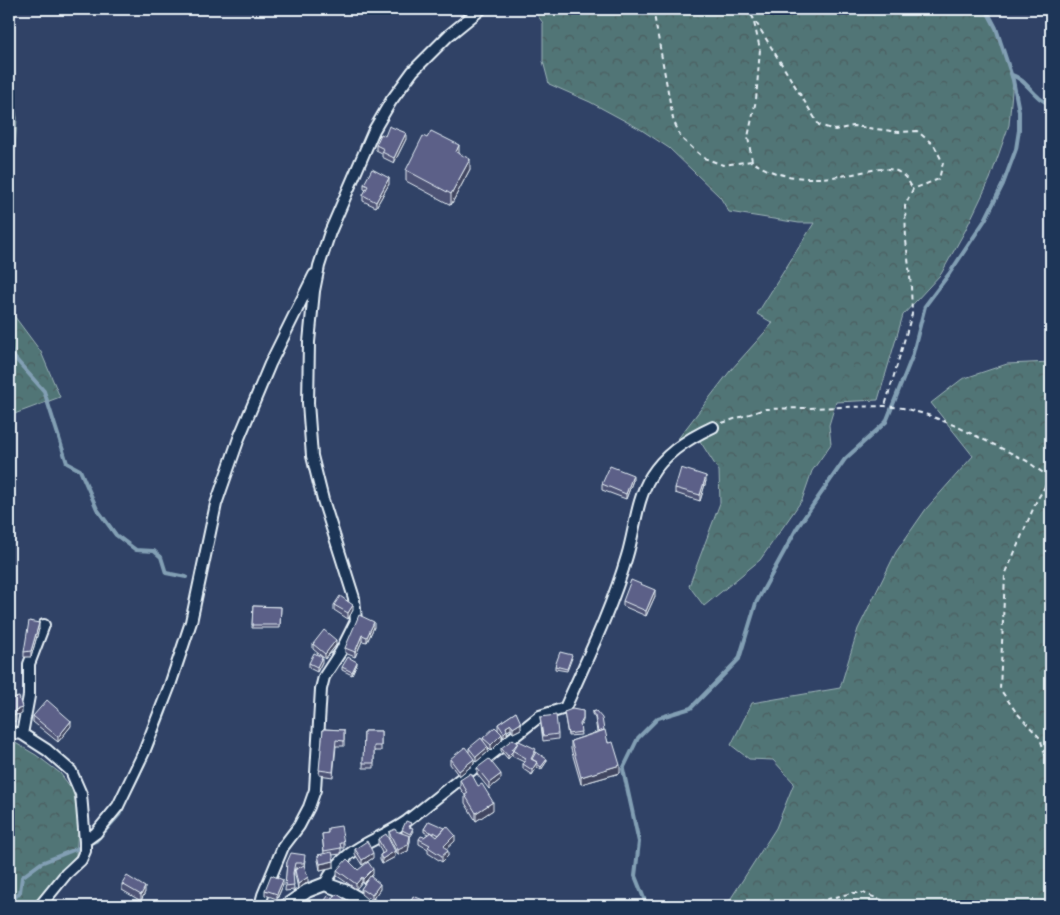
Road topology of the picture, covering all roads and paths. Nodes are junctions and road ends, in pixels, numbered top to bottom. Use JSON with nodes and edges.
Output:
{"nodes":[{"id":1,"x":481,"y":9,"type":"edge"},
{"id":2,"x":653,"y":9,"type":"edge"},
{"id":3,"x":734,"y":9,"type":"edge"},
{"id":4,"x":752,"y":16,"type":"junction"},
{"id":5,"x":752,"y":161,"type":"junction"},
{"id":6,"x":914,"y":189,"type":"junction"},
{"id":7,"x":319,"y":266,"type":"junction"},
{"id":8,"x":885,"y":406,"type":"junction"},
{"id":9,"x":713,"y":427,"type":"joint"},
{"id":10,"x":1051,"y":478,"type":"edge"},
{"id":11,"x":44,"y":625,"type":"dead end"},
{"id":12,"x":9,"y":732,"type":"edge"},
{"id":13,"x":22,"y":734,"type":"junction"},
{"id":14,"x":1051,"y":774,"type":"edge"},
{"id":15,"x":85,"y":846,"type":"junction"},
{"id":16,"x":326,"y":884,"type":"junction"},
{"id":17,"x":40,"y":906,"type":"edge"},
{"id":18,"x":260,"y":906,"type":"edge"},
{"id":19,"x":286,"y":906,"type":"edge"},
{"id":20,"x":371,"y":906,"type":"edge"},
{"id":21,"x":800,"y":906,"type":"edge"},
{"id":22,"x":898,"y":906,"type":"edge"}],
"edges":[{"from":1,"to":7,"type":"street"},
{"from":2,"to":5,"type":"path"},
{"from":3,"to":4,"type":"path"},
{"from":4,"to":5,"type":"path"},
{"from":4,"to":6,"type":"path"},
{"from":5,"to":6,"type":"path"},
{"from":6,"to":8,"type":"path"},
{"from":7,"to":15,"type":"street"},
{"from":7,"to":18,"type":"street"},
{"from":8,"to":9,"type":"path"},
{"from":8,"to":10,"type":"path"},
{"from":9,"to":16,"type":"street"},
{"from":10,"to":14,"type":"path"},
{"from":11,"to":13,"type":"street"},
{"from":12,"to":13,"type":"street"},
{"from":13,"to":15,"type":"street"},
{"from":15,"to":17,"type":"street"},
{"from":16,"to":19,"type":"street"},
{"from":16,"to":20,"type":"street"},
{"from":21,"to":22,"type":"path"}]}
